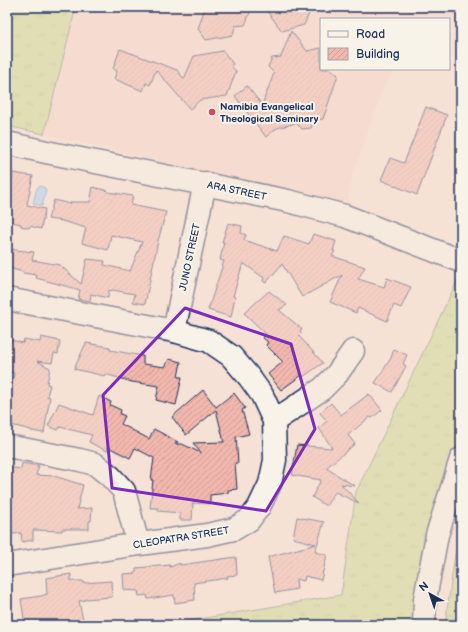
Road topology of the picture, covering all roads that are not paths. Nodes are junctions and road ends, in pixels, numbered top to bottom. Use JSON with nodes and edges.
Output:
{"nodes":[{"id":1,"x":7,"y":143,"type":"edge"},
{"id":2,"x":205,"y":183,"type":"junction"},
{"id":3,"x":461,"y":261,"type":"edge"},
{"id":4,"x":7,"y":299,"type":"edge"},
{"id":5,"x":174,"y":330,"type":"junction"},
{"id":6,"x":353,"y":351,"type":"dead end"},
{"id":7,"x":274,"y":421,"type":"junction"},
{"id":8,"x":7,"y":446,"type":"edge"},
{"id":9,"x":461,"y":459,"type":"edge"},
{"id":10,"x":138,"y":544,"type":"junction"},
{"id":11,"x":7,"y":565,"type":"edge"},
{"id":12,"x":424,"y":625,"type":"edge"}],
"edges":[{"from":1,"to":2,"type":"street","name":"ARA STREET"},
{"from":2,"to":3,"type":"street","name":"ARA STREET"},
{"from":2,"to":5,"type":"street","name":"JUNO STREET"},
{"from":4,"to":5,"type":"street","name":"CLEOPATRA STREET"},
{"from":5,"to":7,"type":"street","name":"CLEOPATRA STREET"},
{"from":6,"to":7,"type":"street"},
{"from":7,"to":10,"type":"street","name":"CLEOPATRA STREET"},
{"from":8,"to":10,"type":"street"},
{"from":9,"to":12,"type":"street"},
{"from":10,"to":11,"type":"street","name":"CLEOPATRA STREET"}]}
